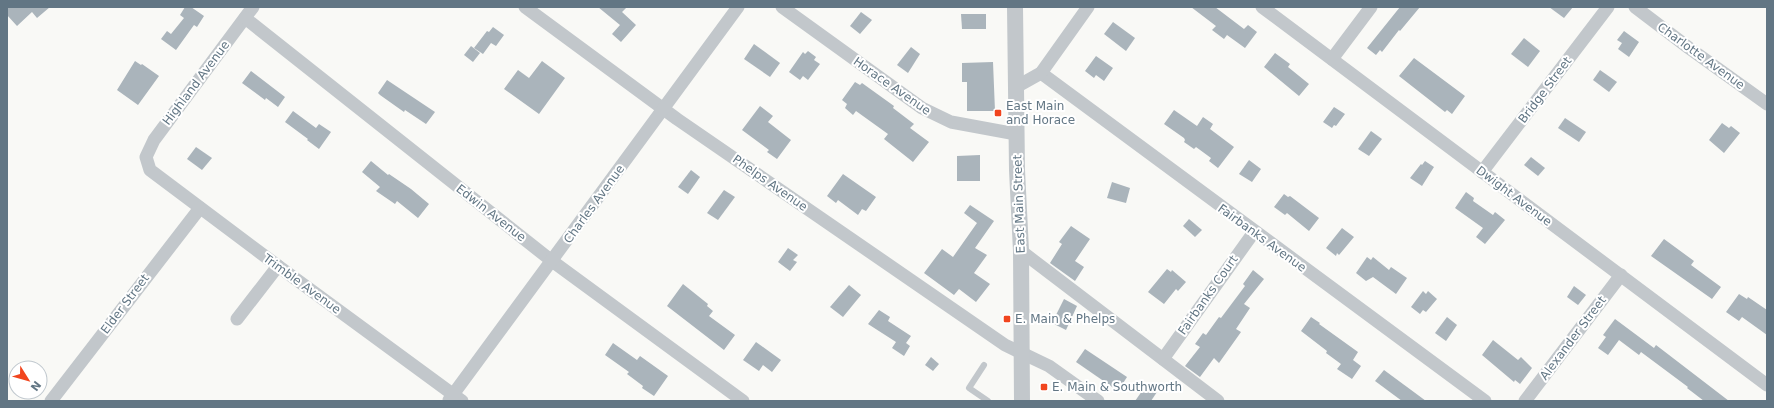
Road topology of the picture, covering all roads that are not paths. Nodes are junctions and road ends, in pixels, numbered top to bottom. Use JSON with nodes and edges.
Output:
{"nodes":[{"id":1,"x":524,"y":7,"type":"edge"},
{"id":2,"x":738,"y":7,"type":"edge"},
{"id":3,"x":782,"y":7,"type":"edge"},
{"id":4,"x":1015,"y":7,"type":"edge"},
{"id":5,"x":1088,"y":7,"type":"edge"},
{"id":6,"x":1262,"y":7,"type":"edge"},
{"id":7,"x":1371,"y":7,"type":"edge"},
{"id":8,"x":1608,"y":7,"type":"edge"},
{"id":9,"x":1635,"y":7,"type":"edge"},
{"id":10,"x":249,"y":12,"type":"edge"},
{"id":11,"x":1332,"y":59,"type":"junction"},
{"id":12,"x":1040,"y":73,"type":"junction"},
{"id":13,"x":1016,"y":87,"type":"junction"},
{"id":14,"x":1767,"y":104,"type":"edge"},
{"id":15,"x":664,"y":110,"type":"junction"},
{"id":16,"x":1016,"y":134,"type":"junction"},
{"id":17,"x":146,"y":162,"type":"joint"},
{"id":18,"x":1482,"y":172,"type":"junction"},
{"id":19,"x":200,"y":208,"type":"junction"},
{"id":20,"x":1254,"y":232,"type":"junction"},
{"id":21,"x":1020,"y":251,"type":"junction"},
{"id":22,"x":552,"y":261,"type":"junction"},
{"id":23,"x":278,"y":266,"type":"junction"},
{"id":24,"x":1621,"y":275,"type":"junction"},
{"id":25,"x":237,"y":319,"type":"dead end"},
{"id":26,"x":1020,"y":352,"type":"junction"},
{"id":27,"x":1163,"y":359,"type":"junction"},
{"id":28,"x":984,"y":364,"type":"dead end"},
{"id":29,"x":1767,"y":385,"type":"edge"},
{"id":30,"x":455,"y":399,"type":"edge"},
{"id":31,"x":51,"y":401,"type":"edge"},
{"id":32,"x":743,"y":401,"type":"edge"},
{"id":33,"x":988,"y":401,"type":"edge"},
{"id":34,"x":1022,"y":401,"type":"edge"},
{"id":35,"x":1098,"y":401,"type":"edge"},
{"id":36,"x":1218,"y":401,"type":"edge"},
{"id":37,"x":1485,"y":401,"type":"edge"},
{"id":38,"x":1525,"y":401,"type":"edge"}],
"edges":[{"from":1,"to":15,"type":"street","name":"Phelps Avenue"},
{"from":2,"to":15,"type":"street","name":"Charles Avenue"},
{"from":3,"to":16,"type":"street","name":"Horace Avenue"},
{"from":4,"to":13,"type":"street","name":"East Main Street"},
{"from":5,"to":12,"type":"street"},
{"from":6,"to":11,"type":"street","name":"Dwight Avenue"},
{"from":7,"to":11,"type":"street"},
{"from":8,"to":18,"type":"street","name":"Bridge Street"},
{"from":9,"to":14,"type":"street","name":"Charlotte Avenue"},
{"from":10,"to":17,"type":"street","name":"Highland Avenue"},
{"from":10,"to":22,"type":"street","name":"Edwin Avenue"},
{"from":11,"to":18,"type":"street","name":"Dwight Avenue"},
{"from":12,"to":13,"type":"street"},
{"from":12,"to":20,"type":"street","name":"Fairbanks Avenue"},
{"from":13,"to":16,"type":"street","name":"East Main Street"},
{"from":15,"to":22,"type":"street","name":"Charles Avenue"},
{"from":15,"to":26,"type":"street","name":"Phelps Avenue"},
{"from":16,"to":21,"type":"street","name":"East Main Street"},
{"from":17,"to":19,"type":"street","name":"Trimble Avenue"},
{"from":18,"to":24,"type":"street","name":"Dwight Avenue"},
{"from":19,"to":23,"type":"street","name":"Trimble Avenue"},
{"from":19,"to":31,"type":"street","name":"Elder Street"},
{"from":20,"to":27,"type":"street","name":"Fairbanks Court"},
{"from":20,"to":37,"type":"street","name":"Fairbanks Avenue"},
{"from":21,"to":26,"type":"street","name":"East Main Street"},
{"from":21,"to":27,"type":"street"},
{"from":22,"to":30,"type":"street","name":"Charles Avenue"},
{"from":22,"to":32,"type":"street","name":"Edwin Avenue"},
{"from":23,"to":25,"type":"street"},
{"from":23,"to":30,"type":"street","name":"Trimble Avenue"},
{"from":24,"to":29,"type":"street","name":"Dwight Avenue"},
{"from":24,"to":38,"type":"street","name":"Alexander Street"},
{"from":26,"to":34,"type":"street","name":"East Main Street"},
{"from":26,"to":35,"type":"street","name":"Phelps Avenue"},
{"from":27,"to":36,"type":"street"},
{"from":28,"to":33,"type":"lane"}]}
